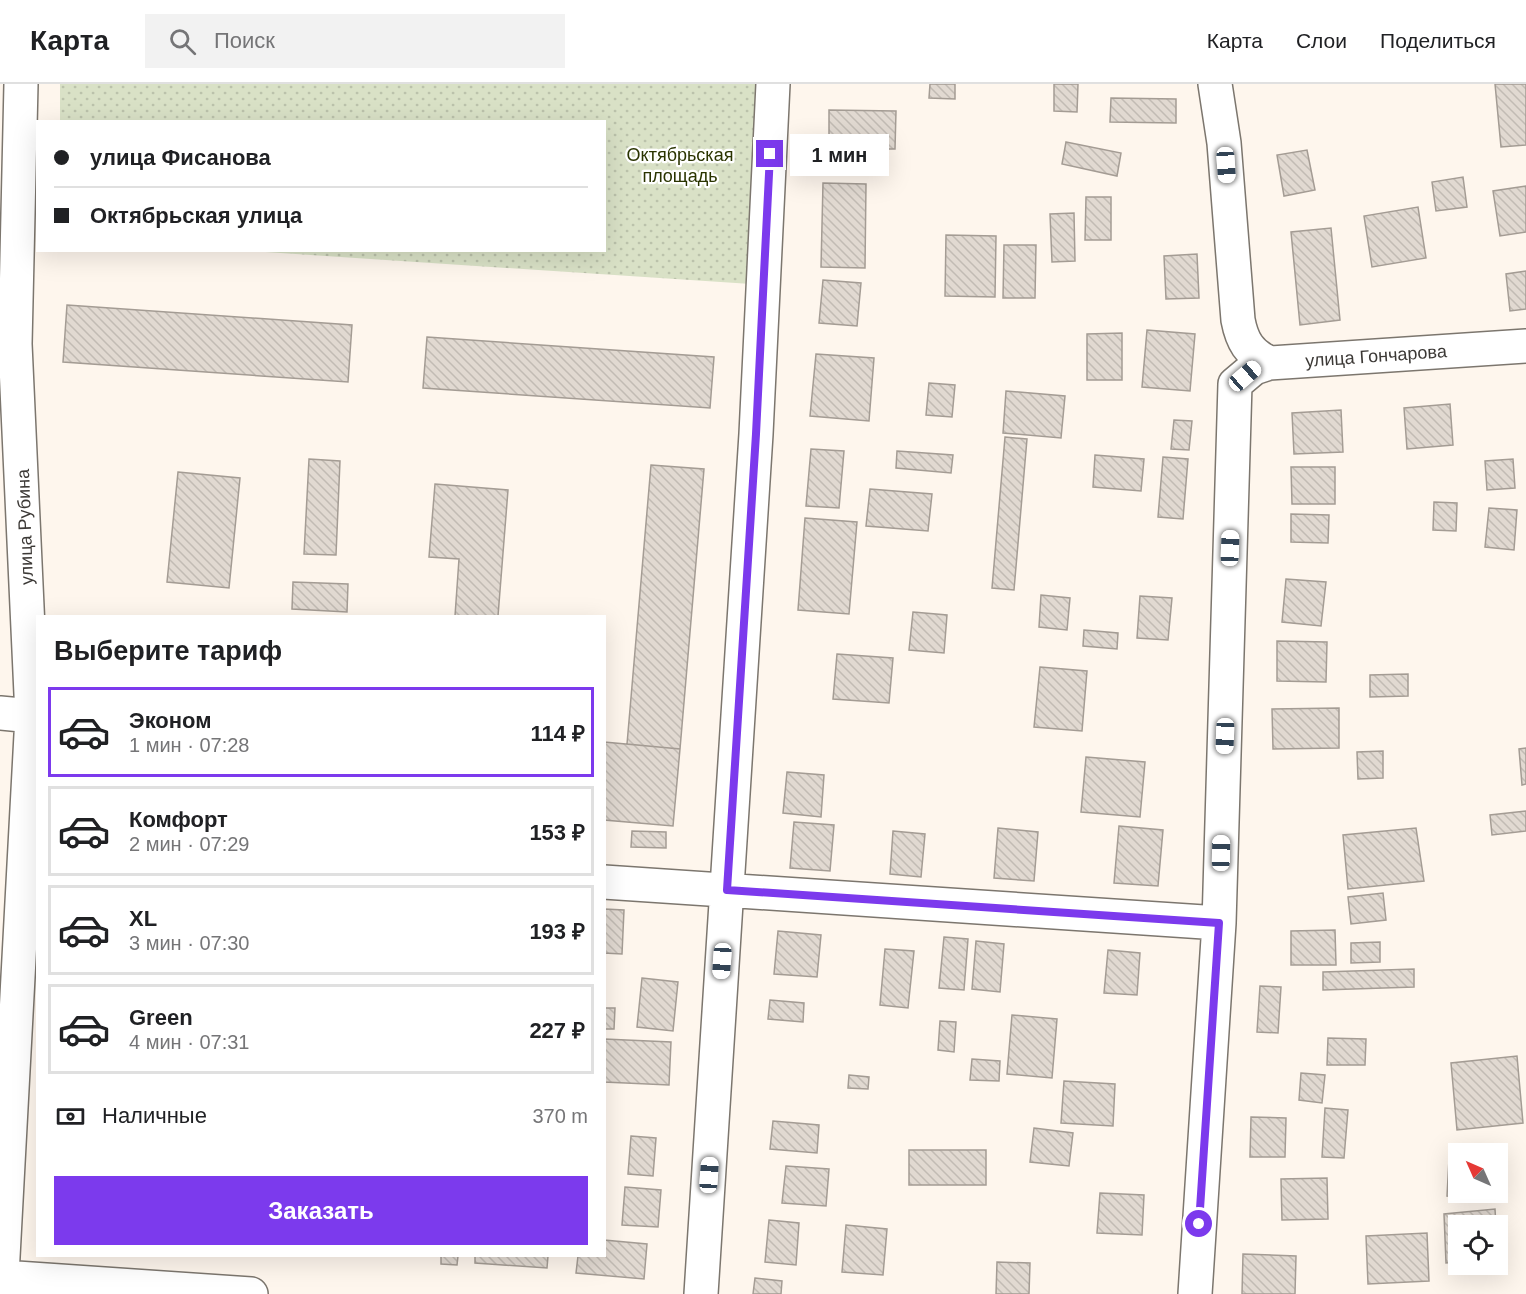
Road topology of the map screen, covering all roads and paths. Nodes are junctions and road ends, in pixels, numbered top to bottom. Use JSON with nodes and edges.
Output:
{"nodes":[{"id":1,"x":21,"y":84,"type":"edge"},
{"id":2,"x":773,"y":84,"type":"edge"},
{"id":3,"x":1215,"y":84,"type":"edge"},
{"id":4,"x":1239,"y":327,"type":"junction"},
{"id":5,"x":7,"y":344,"type":"edge"},
{"id":6,"x":1526,"y":346,"type":"edge"},
{"id":7,"x":1269,"y":363,"type":"junction"},
{"id":8,"x":1235,"y":384,"type":"junction"},
{"id":9,"x":0,"y":713,"type":"edge"},
{"id":10,"x":32,"y":716,"type":"junction"},
{"id":11,"x":31,"y":845,"type":"edge"},
{"id":12,"x":606,"y":882,"type":"edge"},
{"id":13,"x":727,"y":890,"type":"junction"},
{"id":14,"x":1219,"y":923,"type":"junction"},
{"id":15,"x":2,"y":1286,"type":"edge"},
{"id":16,"x":251,"y":1294,"type":"edge"},
{"id":17,"x":701,"y":1294,"type":"edge"},
{"id":18,"x":1195,"y":1294,"type":"edge"}],
"edges":[{"from":1,"to":5,"type":"street","name":"улица Рубина"},
{"from":2,"to":13,"type":"street"},
{"from":3,"to":4,"type":"street"},
{"from":4,"to":7,"type":"street"},
{"from":4,"to":8,"type":"street"},
{"from":5,"to":10,"type":"street","name":"улица Рубина"},
{"from":6,"to":7,"type":"street","name":"улица Гончарова"},
{"from":7,"to":8,"type":"street"},
{"from":8,"to":14,"type":"street"},
{"from":9,"to":10,"type":"street"},
{"from":10,"to":11,"type":"street","name":"улица Рубина"},
{"from":11,"to":15,"type":"street","name":"улица Рубина"},
{"from":12,"to":13,"type":"street"},
{"from":13,"to":14,"type":"street"},
{"from":13,"to":17,"type":"street"},
{"from":14,"to":18,"type":"street"},
{"from":15,"to":16,"type":"street"}]}
